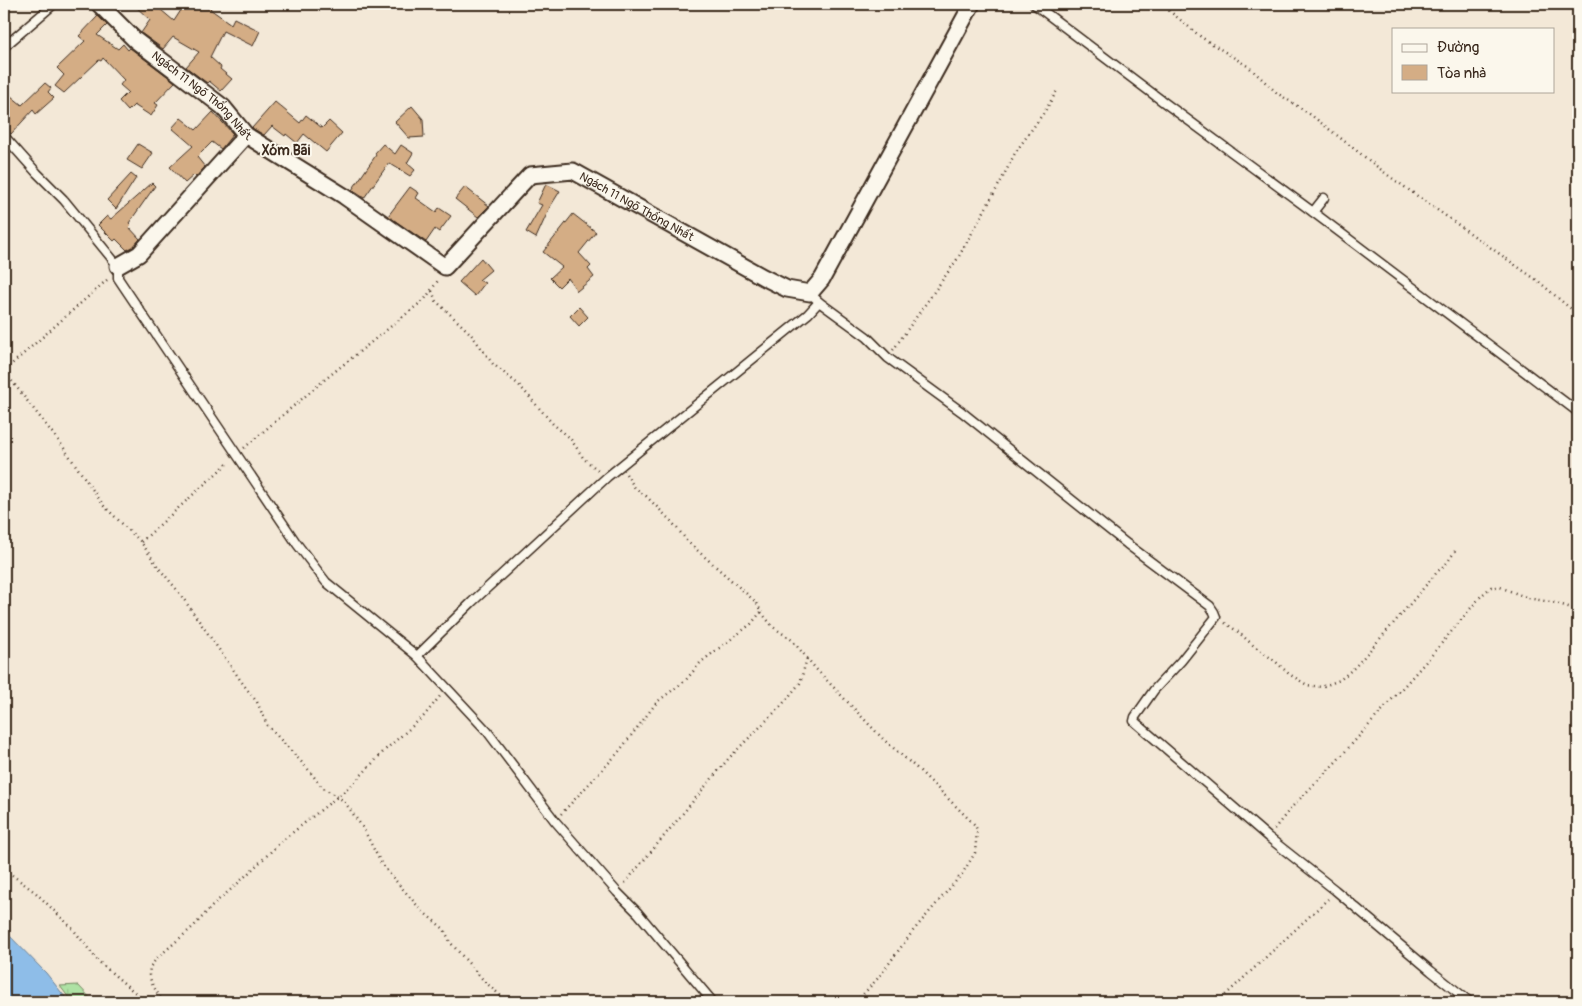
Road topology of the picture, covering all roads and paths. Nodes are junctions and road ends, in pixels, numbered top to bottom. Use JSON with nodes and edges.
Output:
{"nodes":[{"id":1,"x":54,"y":4,"type":"edge"},
{"id":2,"x":99,"y":4,"type":"edge"},
{"id":3,"x":972,"y":4,"type":"edge"},
{"id":4,"x":1034,"y":4,"type":"edge"},
{"id":5,"x":1161,"y":4,"type":"edge"},
{"id":6,"x":4,"y":48,"type":"edge"},
{"id":7,"x":1058,"y":90,"type":"dead end"},
{"id":8,"x":246,"y":135,"type":"junction"},
{"id":9,"x":4,"y":136,"type":"edge"},
{"id":10,"x":1324,"y":198,"type":"dead end"},
{"id":11,"x":1313,"y":212,"type":"junction"},
{"id":12,"x":118,"y":266,"type":"junction"},
{"id":13,"x":445,"y":267,"type":"junction"},
{"id":14,"x":432,"y":291,"type":"junction"},
{"id":15,"x":814,"y":298,"type":"junction"},
{"id":16,"x":1578,"y":314,"type":"edge"},
{"id":17,"x":888,"y":358,"type":"junction"},
{"id":18,"x":4,"y":371,"type":"edge"},
{"id":19,"x":1578,"y":412,"type":"edge"},
{"id":20,"x":237,"y":454,"type":"junction"},
{"id":21,"x":621,"y":466,"type":"junction"},
{"id":22,"x":607,"y":477,"type":"junction"},
{"id":23,"x":142,"y":542,"type":"junction"},
{"id":24,"x":1455,"y":551,"type":"dead end"},
{"id":25,"x":1578,"y":610,"type":"edge"},
{"id":26,"x":761,"y":612,"type":"junction"},
{"id":27,"x":1216,"y":617,"type":"junction"},
{"id":28,"x":417,"y":656,"type":"junction"},
{"id":29,"x":807,"y":658,"type":"junction"},
{"id":30,"x":447,"y":688,"type":"junction"},
{"id":31,"x":338,"y":797,"type":"junction"},
{"id":32,"x":555,"y":821,"type":"junction"},
{"id":33,"x":1268,"y":838,"type":"junction"},
{"id":34,"x":4,"y":869,"type":"edge"},
{"id":35,"x":1336,"y":890,"type":"junction"},
{"id":36,"x":617,"y":892,"type":"junction"},
{"id":37,"x":503,"y":998,"type":"junction"},
{"id":38,"x":146,"y":1002,"type":"edge"},
{"id":39,"x":163,"y":1002,"type":"edge"},
{"id":40,"x":500,"y":1002,"type":"edge"},
{"id":41,"x":508,"y":1002,"type":"edge"},
{"id":42,"x":713,"y":1002,"type":"edge"},
{"id":43,"x":856,"y":1002,"type":"edge"},
{"id":44,"x":1218,"y":1002,"type":"edge"},
{"id":45,"x":1470,"y":1002,"type":"edge"}],
"edges":[{"from":1,"to":6,"type":"lane"},
{"from":2,"to":8,"type":"street","name":"Ngách 11 Ngõ Thống Nhất"},
{"from":3,"to":15,"type":"street"},
{"from":4,"to":11,"type":"lane"},
{"from":5,"to":16,"type":"path"},
{"from":7,"to":17,"type":"path"},
{"from":8,"to":12,"type":"street"},
{"from":8,"to":13,"type":"street","name":"Ngách 11 Ngõ Thống Nhất"},
{"from":9,"to":12,"type":"lane"},
{"from":10,"to":11,"type":"lane"},
{"from":11,"to":19,"type":"lane"},
{"from":12,"to":18,"type":"path"},
{"from":12,"to":20,"type":"lane"},
{"from":13,"to":14,"type":"path"},
{"from":13,"to":15,"type":"street","name":"Ngách 11 Ngõ Thống Nhất"},
{"from":14,"to":20,"type":"path"},
{"from":14,"to":22,"type":"path"},
{"from":15,"to":17,"type":"lane"},
{"from":15,"to":21,"type":"lane"},
{"from":17,"to":27,"type":"lane"},
{"from":18,"to":23,"type":"path"},
{"from":20,"to":23,"type":"path"},
{"from":20,"to":28,"type":"lane"},
{"from":21,"to":22,"type":"lane"},
{"from":21,"to":26,"type":"path"},
{"from":22,"to":28,"type":"lane"},
{"from":23,"to":31,"type":"path"},
{"from":24,"to":27,"type":"path"},
{"from":25,"to":33,"type":"path"},
{"from":26,"to":29,"type":"path"},
{"from":26,"to":32,"type":"path"},
{"from":27,"to":33,"type":"lane"},
{"from":28,"to":30,"type":"lane"},
{"from":29,"to":36,"type":"path"},
{"from":29,"to":43,"type":"path"},
{"from":30,"to":31,"type":"path"},
{"from":30,"to":32,"type":"lane"},
{"from":31,"to":37,"type":"path"},
{"from":31,"to":39,"type":"path"},
{"from":32,"to":36,"type":"lane"},
{"from":33,"to":35,"type":"lane"},
{"from":34,"to":38,"type":"path"},
{"from":35,"to":44,"type":"path"},
{"from":35,"to":45,"type":"lane"},
{"from":36,"to":42,"type":"lane"},
{"from":37,"to":40,"type":"path"},
{"from":37,"to":41,"type":"path"}]}
